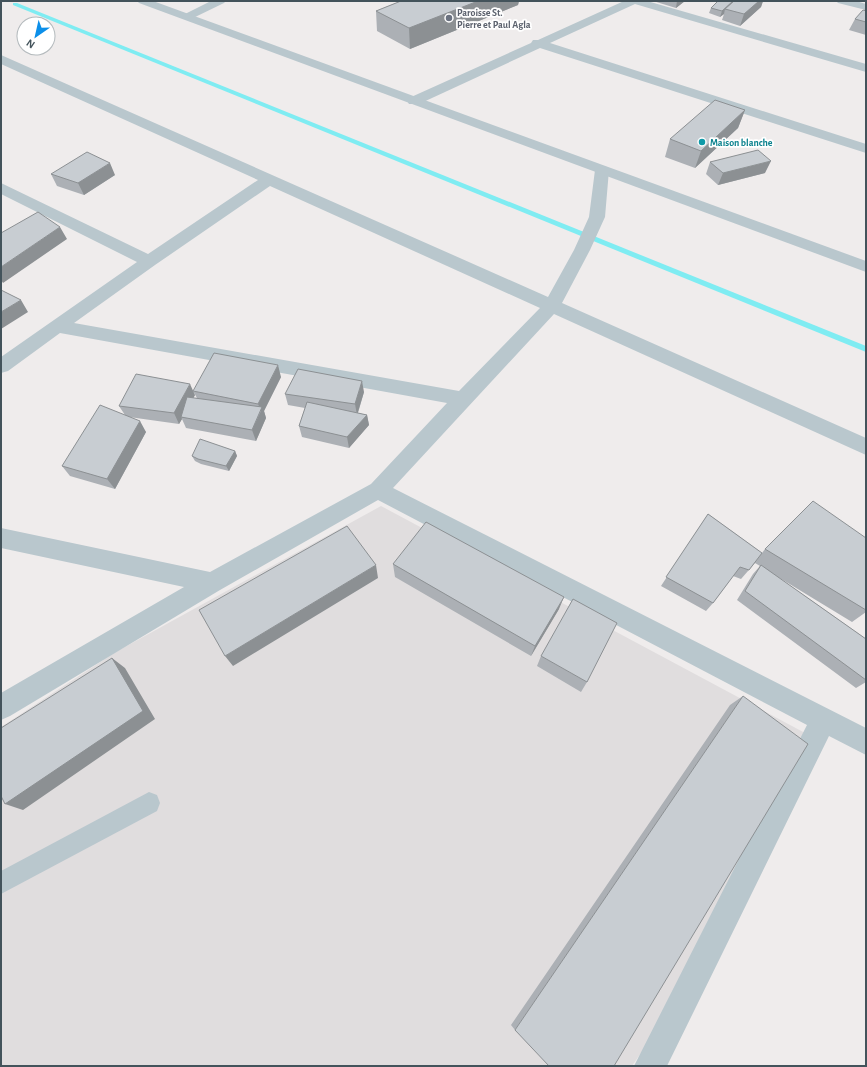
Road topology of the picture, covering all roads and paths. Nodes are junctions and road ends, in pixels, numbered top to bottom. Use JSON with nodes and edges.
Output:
{"nodes":[{"id":1,"x":143,"y":1,"type":"edge"},
{"id":2,"x":220,"y":1,"type":"edge"},
{"id":3,"x":634,"y":1,"type":"edge"},
{"id":4,"x":842,"y":1,"type":"edge"},
{"id":5,"x":866,"y":7,"type":"edge"},
{"id":6,"x":187,"y":17,"type":"junction"},
{"id":7,"x":537,"y":43,"type":"junction"},
{"id":8,"x":1,"y":59,"type":"edge"},
{"id":9,"x":866,"y":68,"type":"edge"},
{"id":10,"x":414,"y":101,"type":"junction"},
{"id":11,"x":866,"y":150,"type":"edge"},
{"id":12,"x":602,"y":170,"type":"junction"},
{"id":13,"x":270,"y":180,"type":"junction"},
{"id":14,"x":1,"y":188,"type":"edge"},
{"id":15,"x":149,"y":261,"type":"junction"},
{"id":16,"x":866,"y":267,"type":"edge"},
{"id":17,"x":552,"y":306,"type":"junction"},
{"id":18,"x":56,"y":326,"type":"junction"},
{"id":19,"x":1,"y":366,"type":"edge"},
{"id":20,"x":463,"y":399,"type":"junction"},
{"id":21,"x":866,"y":447,"type":"edge"},
{"id":22,"x":378,"y":490,"type":"junction"},
{"id":23,"x":1,"y":538,"type":"edge"},
{"id":24,"x":212,"y":583,"type":"junction"},
{"id":25,"x":1,"y":707,"type":"edge"},
{"id":26,"x":823,"y":720,"type":"junction"},
{"id":27,"x":866,"y":742,"type":"edge"},
{"id":28,"x":149,"y":803,"type":"dead end"},
{"id":29,"x":1,"y":883,"type":"edge"},
{"id":30,"x":650,"y":1066,"type":"edge"}],
"edges":[{"from":1,"to":6,"type":"street"},
{"from":2,"to":6,"type":"street"},
{"from":3,"to":7,"type":"street"},
{"from":3,"to":9,"type":"street"},
{"from":4,"to":5,"type":"street"},
{"from":6,"to":10,"type":"street"},
{"from":7,"to":10,"type":"street"},
{"from":7,"to":11,"type":"street"},
{"from":8,"to":13,"type":"street"},
{"from":10,"to":12,"type":"street"},
{"from":12,"to":16,"type":"street"},
{"from":12,"to":17,"type":"street"},
{"from":13,"to":15,"type":"street"},
{"from":13,"to":17,"type":"street"},
{"from":14,"to":15,"type":"street"},
{"from":15,"to":18,"type":"street"},
{"from":17,"to":20,"type":"street"},
{"from":17,"to":21,"type":"street"},
{"from":18,"to":19,"type":"street"},
{"from":18,"to":20,"type":"street"},
{"from":20,"to":22,"type":"street"},
{"from":22,"to":24,"type":"street"},
{"from":22,"to":26,"type":"street"},
{"from":23,"to":24,"type":"street"},
{"from":24,"to":25,"type":"street"},
{"from":26,"to":27,"type":"street"},
{"from":26,"to":30,"type":"street"},
{"from":28,"to":29,"type":"lane"}]}
